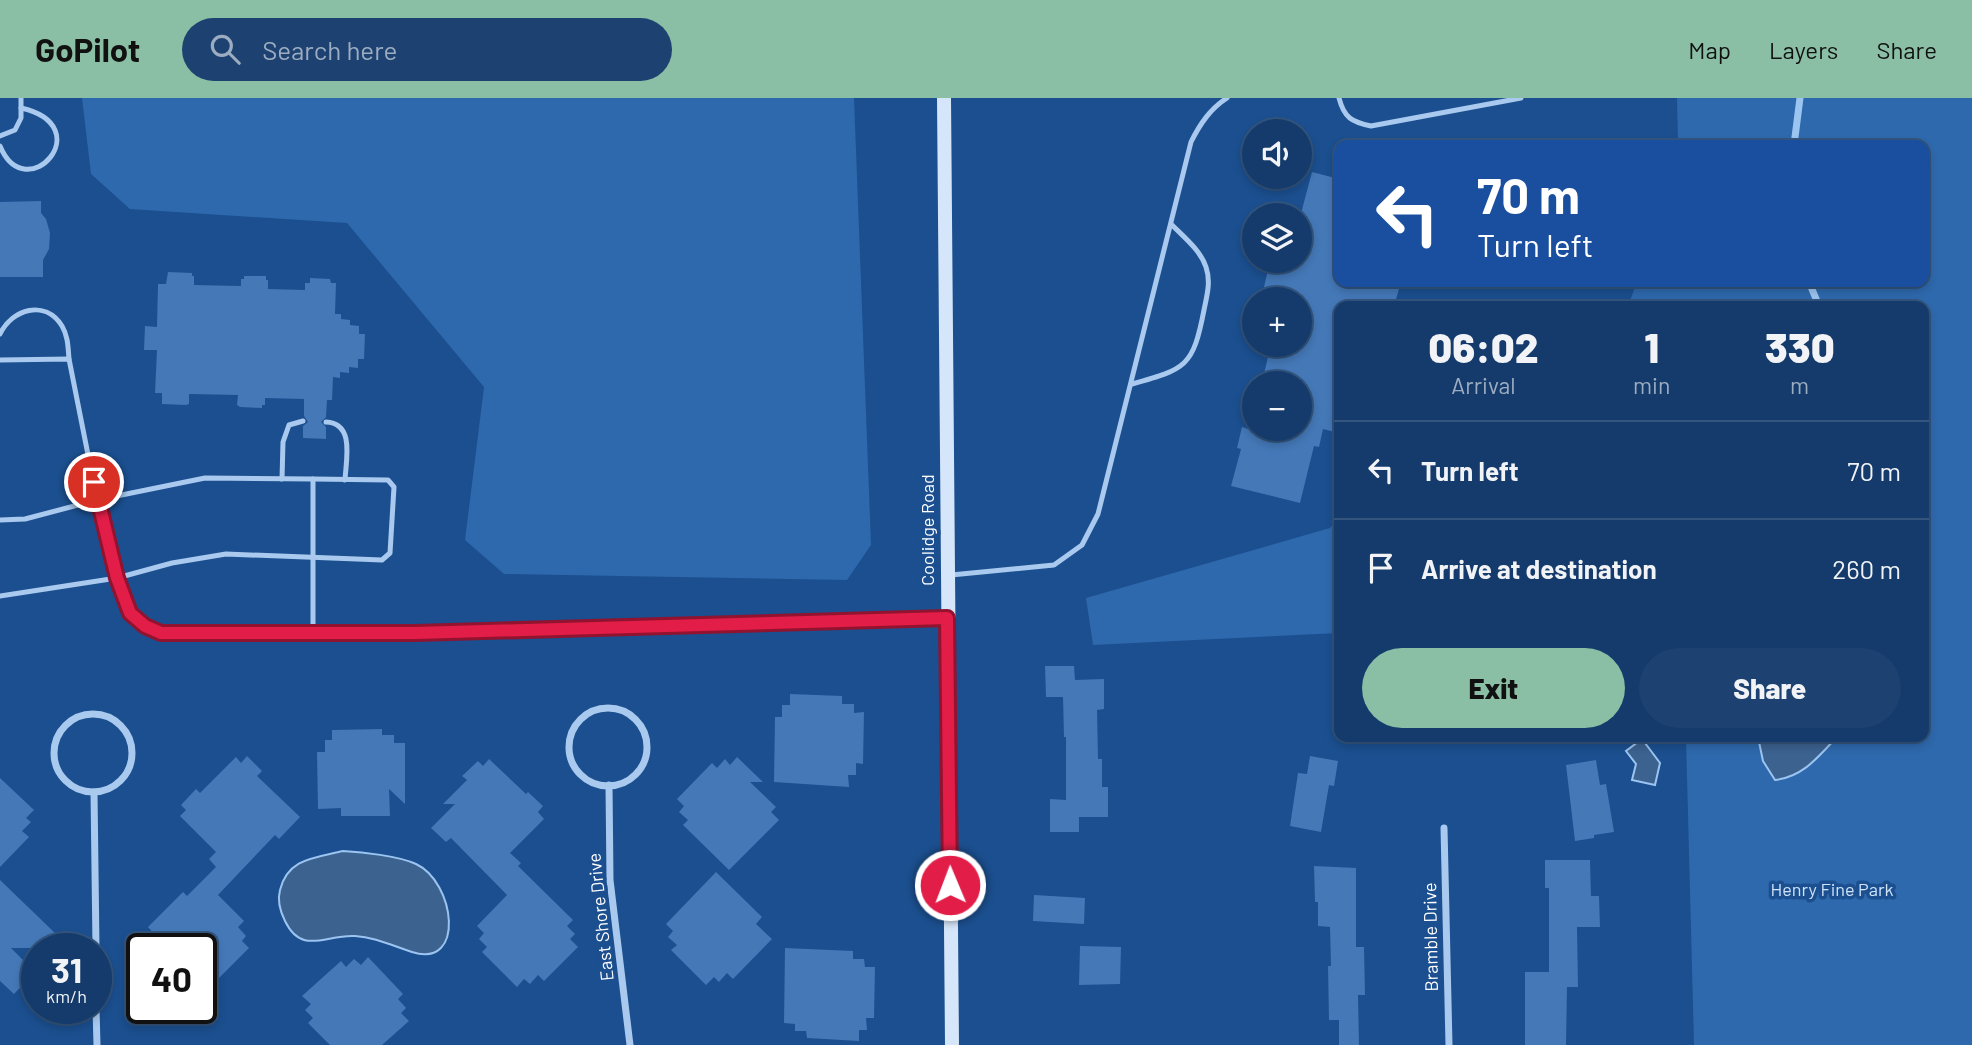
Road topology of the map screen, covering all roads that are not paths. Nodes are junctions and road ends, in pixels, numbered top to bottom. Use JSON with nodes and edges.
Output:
{"nodes":[{"id":1,"x":21,"y":98,"type":"edge"},
{"id":2,"x":944,"y":98,"type":"edge"},
{"id":3,"x":1227,"y":98,"type":"edge"},
{"id":4,"x":1339,"y":98,"type":"edge"},
{"id":5,"x":1521,"y":98,"type":"edge"},
{"id":6,"x":21,"y":108,"type":"junction"},
{"id":7,"x":0,"y":136,"type":"edge"},
{"id":8,"x":0,"y":146,"type":"edge"},
{"id":9,"x":1172,"y":224,"type":"junction"},
{"id":10,"x":0,"y":334,"type":"edge"},
{"id":11,"x":69,"y":359,"type":"junction"},
{"id":12,"x":0,"y":360,"type":"edge"},
{"id":13,"x":1132,"y":384,"type":"junction"},
{"id":14,"x":303,"y":421,"type":"dead end"},
{"id":15,"x":326,"y":422,"type":"dead end"},
{"id":16,"x":282,"y":479,"type":"junction"},
{"id":17,"x":313,"y":479,"type":"junction"},
{"id":18,"x":345,"y":480,"type":"junction"},
{"id":19,"x":97,"y":500,"type":"junction"},
{"id":20,"x":0,"y":520,"type":"edge"},
{"id":21,"x":313,"y":556,"type":"junction"},
{"id":22,"x":948,"y":575,"type":"junction"},
{"id":23,"x":117,"y":578,"type":"junction"},
{"id":24,"x":0,"y":596,"type":"edge"},
{"id":25,"x":947,"y":618,"type":"junction"},
{"id":26,"x":313,"y":633,"type":"junction"},
{"id":27,"x":609,"y":785,"type":"junction"},
{"id":28,"x":94,"y":792,"type":"junction"},
{"id":29,"x":1444,"y":828,"type":"dead end"},
{"id":30,"x":96,"y":933,"type":"edge"},
{"id":31,"x":96,"y":1024,"type":"edge"},
{"id":32,"x":97,"y":1045,"type":"edge"},
{"id":33,"x":630,"y":1045,"type":"edge"},
{"id":34,"x":952,"y":1045,"type":"edge"},
{"id":35,"x":1449,"y":1045,"type":"edge"}],
"edges":[{"from":1,"to":6,"type":"lane"},
{"from":2,"to":22,"type":"street","name":"Coolidge Road"},
{"from":3,"to":9,"type":"lane"},
{"from":4,"to":5,"type":"lane"},
{"from":6,"to":7,"type":"lane"},
{"from":6,"to":8,"type":"lane"},
{"from":9,"to":13,"type":"lane"},
{"from":9,"to":13,"type":"lane"},
{"from":10,"to":11,"type":"lane"},
{"from":11,"to":12,"type":"lane"},
{"from":11,"to":19,"type":"lane"},
{"from":13,"to":22,"type":"lane"},
{"from":14,"to":16,"type":"lane"},
{"from":15,"to":18,"type":"lane"},
{"from":16,"to":17,"type":"lane"},
{"from":16,"to":19,"type":"lane"},
{"from":17,"to":18,"type":"lane"},
{"from":17,"to":21,"type":"lane"},
{"from":18,"to":21,"type":"lane"},
{"from":19,"to":20,"type":"lane"},
{"from":19,"to":23,"type":"lane"},
{"from":21,"to":23,"type":"lane"},
{"from":21,"to":26,"type":"lane"},
{"from":22,"to":25,"type":"street","name":"Coolidge Road"},
{"from":23,"to":24,"type":"lane"},
{"from":23,"to":26,"type":"lane"},
{"from":25,"to":26,"type":"lane"},
{"from":25,"to":34,"type":"street","name":"Coolidge Road"},
{"from":27,"to":27,"type":"street"},
{"from":27,"to":33,"type":"street","name":"East Shore Drive"},
{"from":28,"to":28,"type":"street"},
{"from":28,"to":30,"type":"street"},
{"from":29,"to":35,"type":"street","name":"Bramble Drive"},
{"from":31,"to":32,"type":"street"}]}
